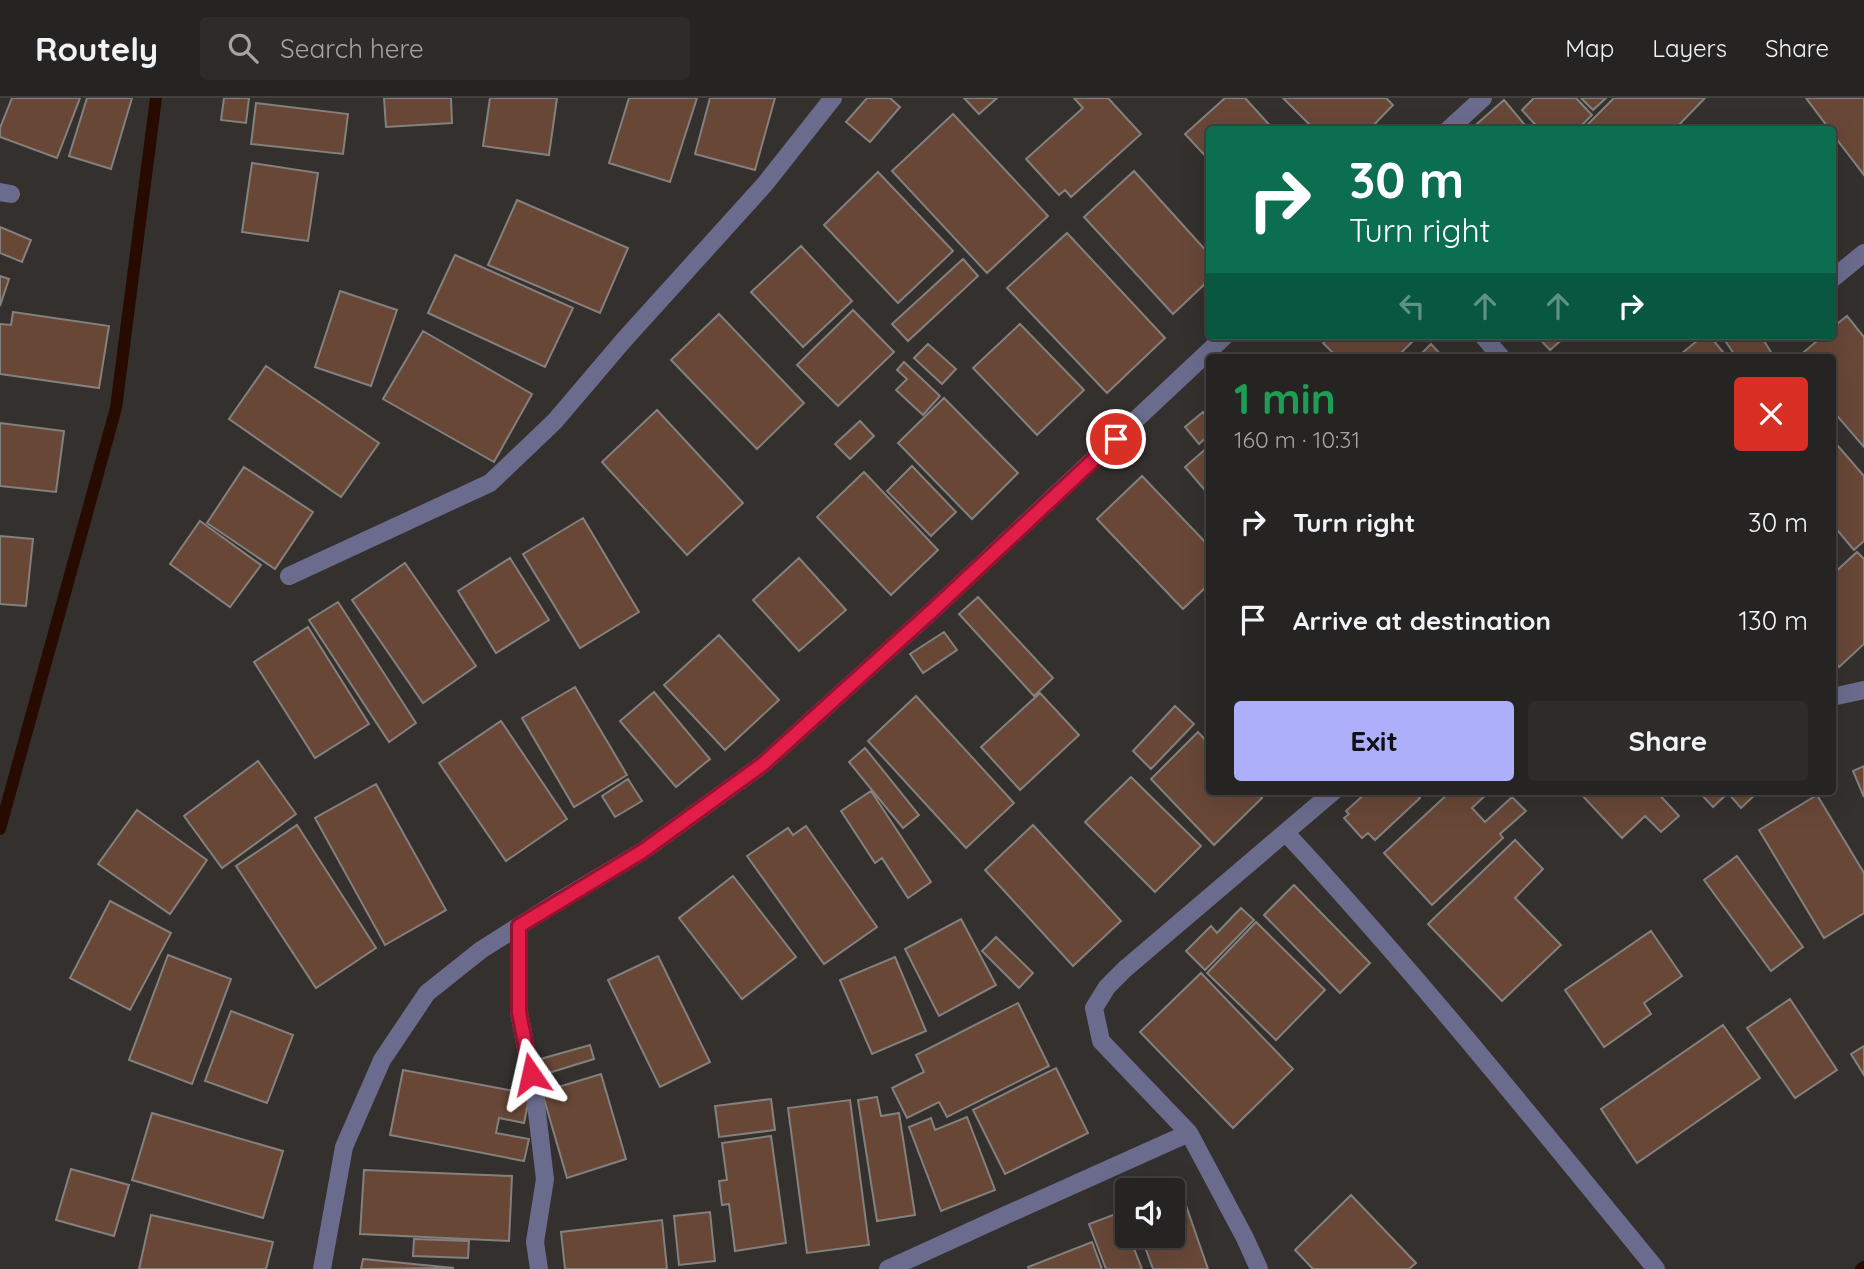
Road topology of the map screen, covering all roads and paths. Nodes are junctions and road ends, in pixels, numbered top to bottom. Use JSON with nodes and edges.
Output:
{"nodes":[{"id":1,"x":834,"y":98,"type":"edge"},
{"id":2,"x":1483,"y":98,"type":"edge"},
{"id":3,"x":1452,"y":126,"type":"edge"},
{"id":4,"x":1864,"y":253,"type":"edge"},
{"id":5,"x":1836,"y":276,"type":"edge"},
{"id":6,"x":1221,"y":340,"type":"edge"},
{"id":7,"x":1486,"y":340,"type":"edge"},
{"id":8,"x":1498,"y":354,"type":"edge"},
{"id":9,"x":289,"y":576,"type":"dead end"},
{"id":10,"x":1864,"y":690,"type":"edge"},
{"id":11,"x":1836,"y":696,"type":"edge"},
{"id":12,"x":1329,"y":795,"type":"edge"},
{"id":13,"x":1286,"y":833,"type":"junction"},
{"id":14,"x":519,"y":926,"type":"junction"},
{"id":15,"x":1189,"y":1133,"type":"junction"},
{"id":16,"x":323,"y":1269,"type":"edge"},
{"id":17,"x":539,"y":1269,"type":"edge"},
{"id":18,"x":888,"y":1269,"type":"edge"},
{"id":19,"x":1259,"y":1269,"type":"edge"},
{"id":20,"x":1656,"y":1269,"type":"edge"}],
"edges":[{"from":1,"to":9,"type":"street"},
{"from":2,"to":3,"type":"street"},
{"from":4,"to":5,"type":"street"},
{"from":6,"to":14,"type":"street"},
{"from":7,"to":8,"type":"street"},
{"from":10,"to":11,"type":"street"},
{"from":12,"to":13,"type":"street"},
{"from":13,"to":15,"type":"street"},
{"from":13,"to":20,"type":"street"},
{"from":14,"to":16,"type":"street"},
{"from":14,"to":17,"type":"street"},
{"from":15,"to":18,"type":"street"},
{"from":15,"to":19,"type":"street"}]}
